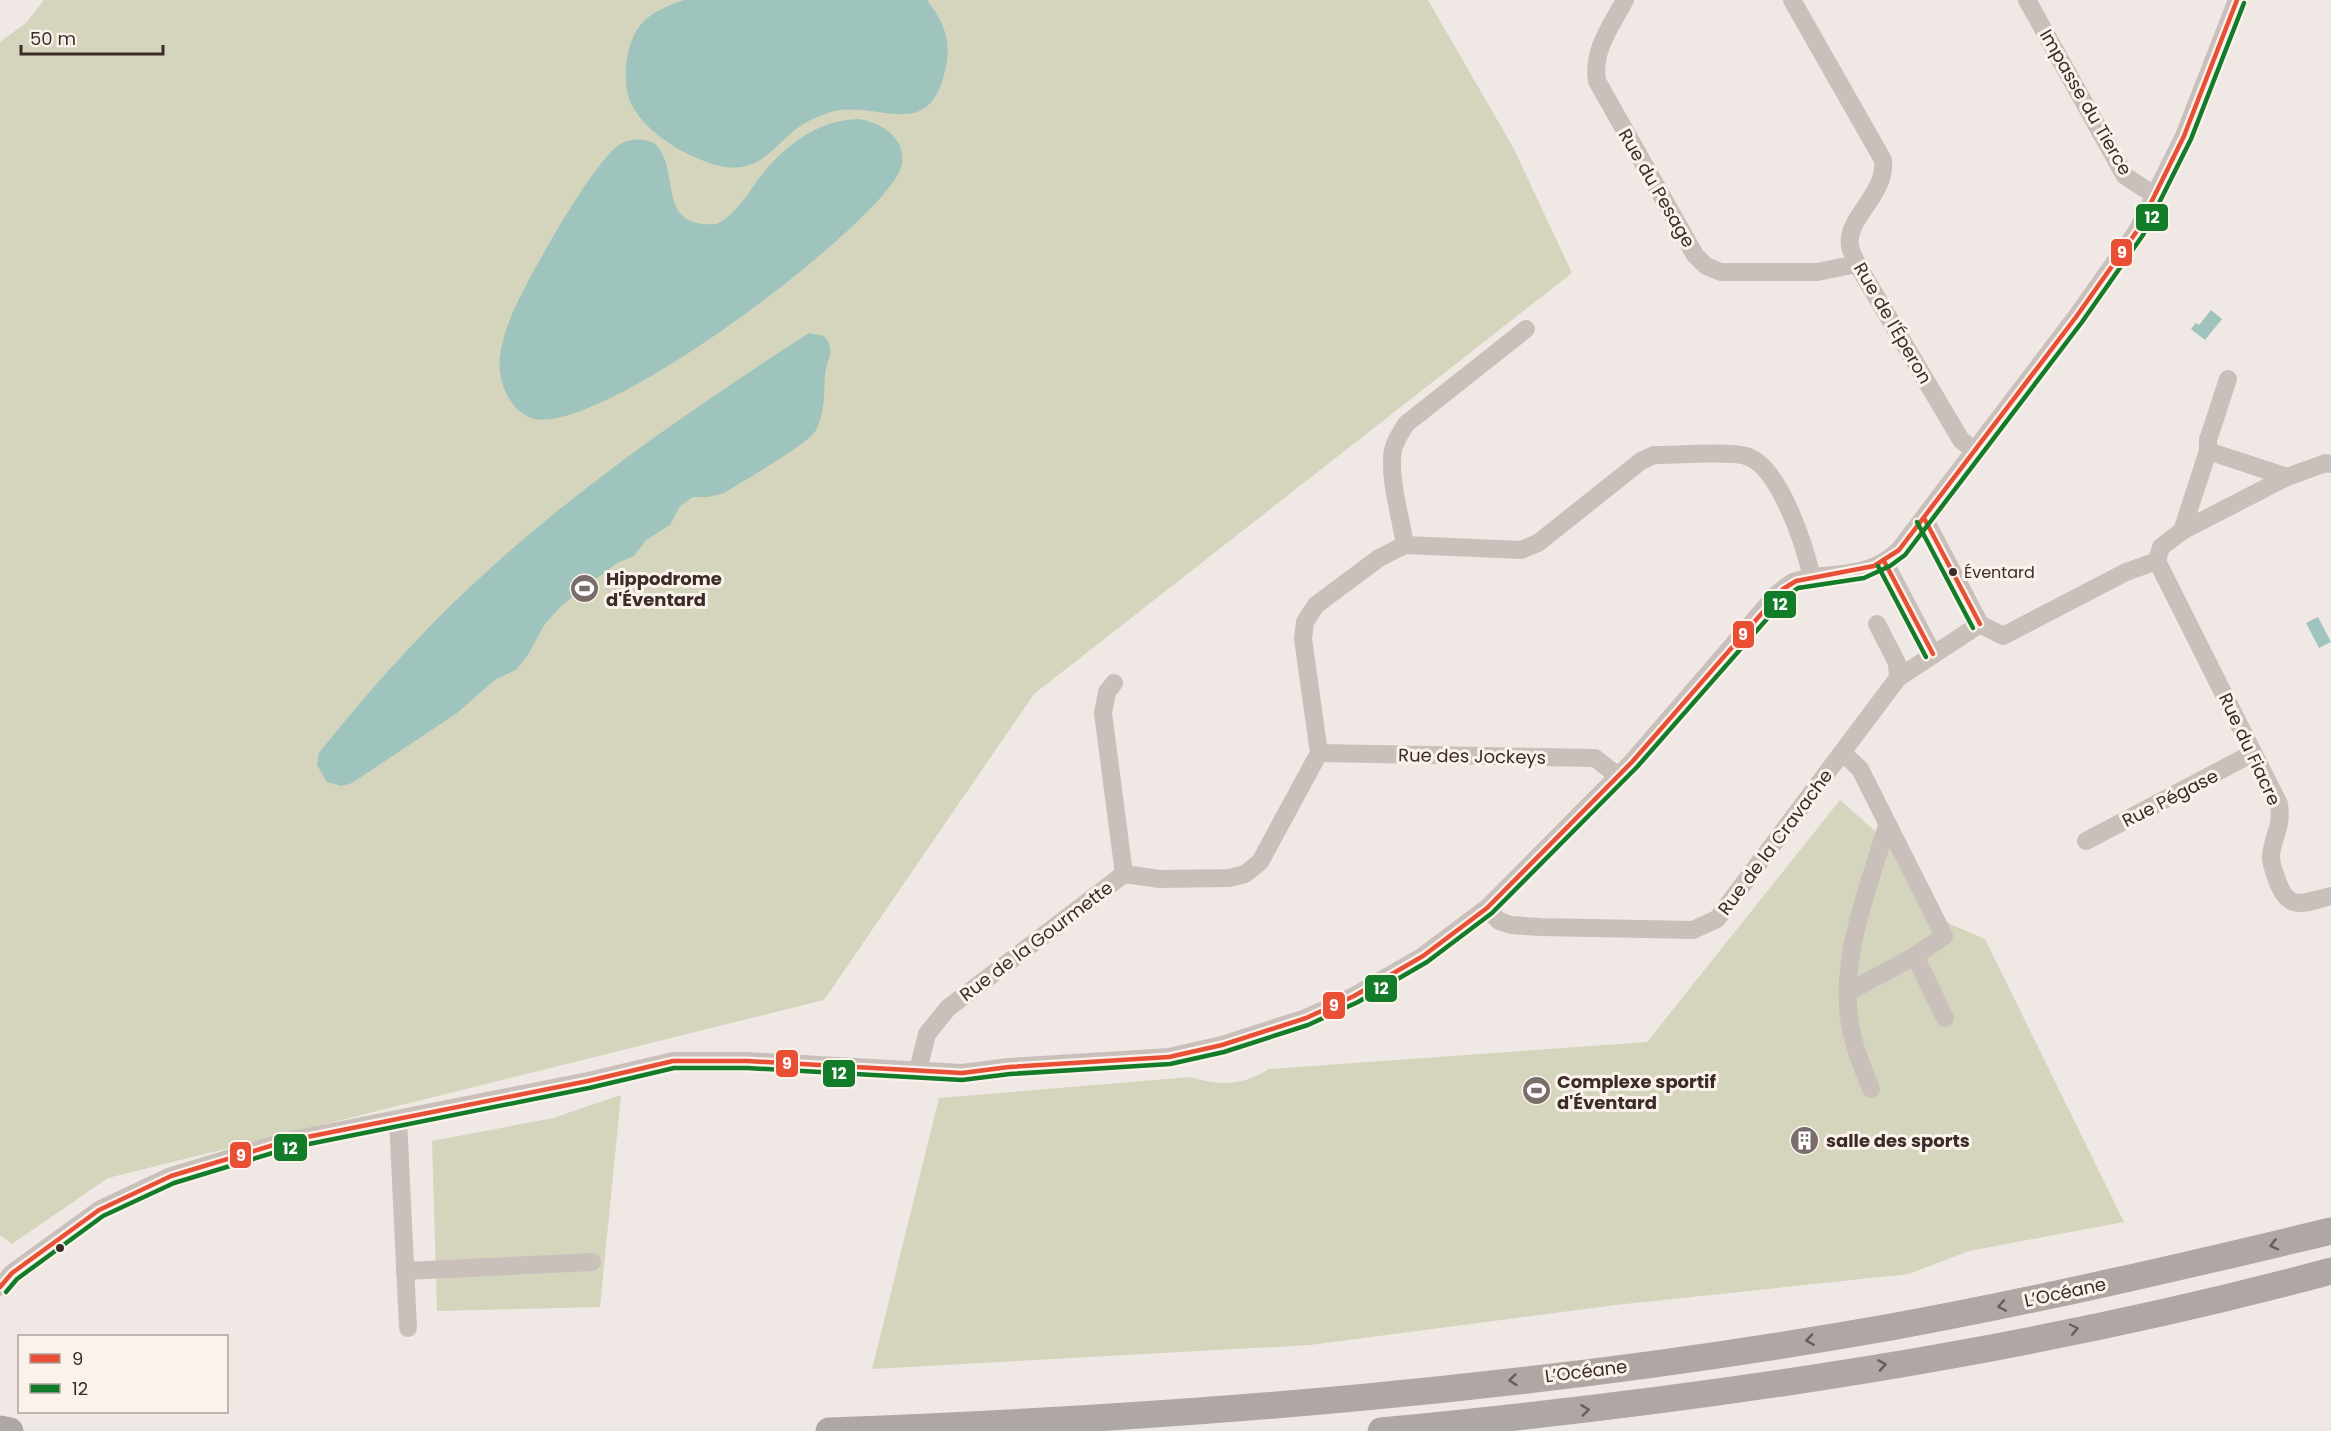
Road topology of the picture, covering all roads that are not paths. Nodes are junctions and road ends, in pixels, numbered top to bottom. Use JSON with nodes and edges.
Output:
{"nodes":[{"id":1,"x":1625,"y":0,"type":"edge"},
{"id":2,"x":1792,"y":0,"type":"edge"},
{"id":3,"x":2027,"y":0,"type":"edge"},
{"id":4,"x":2237,"y":0,"type":"edge"},
{"id":5,"x":2154,"y":195,"type":"junction"},
{"id":6,"x":1857,"y":264,"type":"junction"},
{"id":7,"x":1526,"y":329,"type":"dead end"},
{"id":8,"x":2228,"y":379,"type":"dead end"},
{"id":9,"x":1974,"y":450,"type":"junction"},
{"id":10,"x":2208,"y":451,"type":"junction"},
{"id":11,"x":2331,"y":464,"type":"edge"},
{"id":12,"x":2287,"y":477,"type":"junction"},
{"id":13,"x":1924,"y":518,"type":"junction"},
{"id":14,"x":2182,"y":531,"type":"junction"},
{"id":15,"x":1405,"y":545,"type":"junction"},
{"id":16,"x":2157,"y":561,"type":"junction"},
{"id":17,"x":1885,"y":563,"type":"junction"},
{"id":18,"x":1812,"y":578,"type":"junction"},
{"id":19,"x":1877,"y":624,"type":"dead end"},
{"id":20,"x":1980,"y":624,"type":"junction"},
{"id":21,"x":1933,"y":654,"type":"junction"},
{"id":22,"x":1898,"y":678,"type":"junction"},
{"id":23,"x":1114,"y":683,"type":"dead end"},
{"id":24,"x":1319,"y":753,"type":"junction"},
{"id":25,"x":1843,"y":753,"type":"junction"},
{"id":26,"x":2253,"y":753,"type":"junction"},
{"id":27,"x":1618,"y":776,"type":"junction"},
{"id":28,"x":1887,"y":825,"type":"junction"},
{"id":29,"x":2086,"y":841,"type":"dead end"},
{"id":30,"x":1124,"y":874,"type":"junction"},
{"id":31,"x":2331,"y":896,"type":"edge"},
{"id":32,"x":1486,"y":908,"type":"junction"},
{"id":33,"x":1915,"y":956,"type":"junction"},
{"id":34,"x":1848,"y":992,"type":"junction"},
{"id":35,"x":1945,"y":1018,"type":"dead end"},
{"id":36,"x":918,"y":1070,"type":"junction"},
{"id":37,"x":1871,"y":1089,"type":"dead end"},
{"id":38,"x":398,"y":1119,"type":"junction"},
{"id":39,"x":2331,"y":1231,"type":"edge"},
{"id":40,"x":592,"y":1262,"type":"dead end"},
{"id":41,"x":2331,"y":1270,"type":"edge"},
{"id":42,"x":405,"y":1271,"type":"junction"},
{"id":43,"x":4,"y":1274,"type":"edge"},
{"id":44,"x":408,"y":1328,"type":"dead end"},
{"id":45,"x":0,"y":1429,"type":"edge"},
{"id":46,"x":10,"y":1431,"type":"edge"},
{"id":47,"x":829,"y":1431,"type":"edge"},
{"id":48,"x":1381,"y":1431,"type":"edge"}],
"edges":[{"from":1,"to":6,"type":"street","name":"Rue du Pesage"},
{"from":2,"to":6,"type":"street","name":"Rue de l'Éperon"},
{"from":3,"to":5,"type":"street","name":"Impasse du Tierce"},
{"from":4,"to":5,"type":"street"},
{"from":5,"to":9,"type":"street"},
{"from":6,"to":9,"type":"street","name":"Rue de l'Éperon"},
{"from":7,"to":15,"type":"street"},
{"from":8,"to":10,"type":"street"},
{"from":9,"to":13,"type":"street"},
{"from":10,"to":12,"type":"street"},
{"from":10,"to":14,"type":"street"},
{"from":11,"to":12,"type":"street"},
{"from":12,"to":14,"type":"street"},
{"from":13,"to":17,"type":"street"},
{"from":13,"to":20,"type":"street"},
{"from":14,"to":16,"type":"street"},
{"from":15,"to":18,"type":"street"},
{"from":15,"to":24,"type":"street"},
{"from":16,"to":20,"type":"street"},
{"from":16,"to":26,"type":"street","name":"Rue du Fiacre"},
{"from":17,"to":18,"type":"street"},
{"from":17,"to":21,"type":"street"},
{"from":18,"to":27,"type":"street"},
{"from":19,"to":22,"type":"street"},
{"from":20,"to":21,"type":"street","name":"Rue de la Cravache"},
{"from":21,"to":22,"type":"street","name":"Rue de la Cravache"},
{"from":22,"to":25,"type":"street","name":"Rue de la Cravache"},
{"from":23,"to":30,"type":"street"},
{"from":24,"to":27,"type":"street","name":"Rue des Jockeys"},
{"from":24,"to":30,"type":"street","name":"Rue de la Gourmette"},
{"from":25,"to":28,"type":"street"},
{"from":25,"to":32,"type":"street","name":"Rue de la Cravache"},
{"from":26,"to":29,"type":"street","name":"Rue Pégase"},
{"from":26,"to":31,"type":"street","name":"Rue du Fiacre"},
{"from":27,"to":32,"type":"street"},
{"from":28,"to":33,"type":"street"},
{"from":28,"to":34,"type":"street"},
{"from":30,"to":36,"type":"street","name":"Rue de la Gourmette"},
{"from":32,"to":36,"type":"street"},
{"from":33,"to":34,"type":"street"},
{"from":33,"to":35,"type":"street"},
{"from":34,"to":37,"type":"street"},
{"from":36,"to":38,"type":"street"},
{"from":38,"to":42,"type":"street"},
{"from":38,"to":43,"type":"street"},
{"from":39,"to":47,"type":"highway","name":"L’Océane","one_way":true},
{"from":40,"to":42,"type":"street"},
{"from":48,"to":41,"type":"highway","one_way":true},
{"from":42,"to":44,"type":"street"},
{"from":45,"to":46,"type":"highway"}]}
